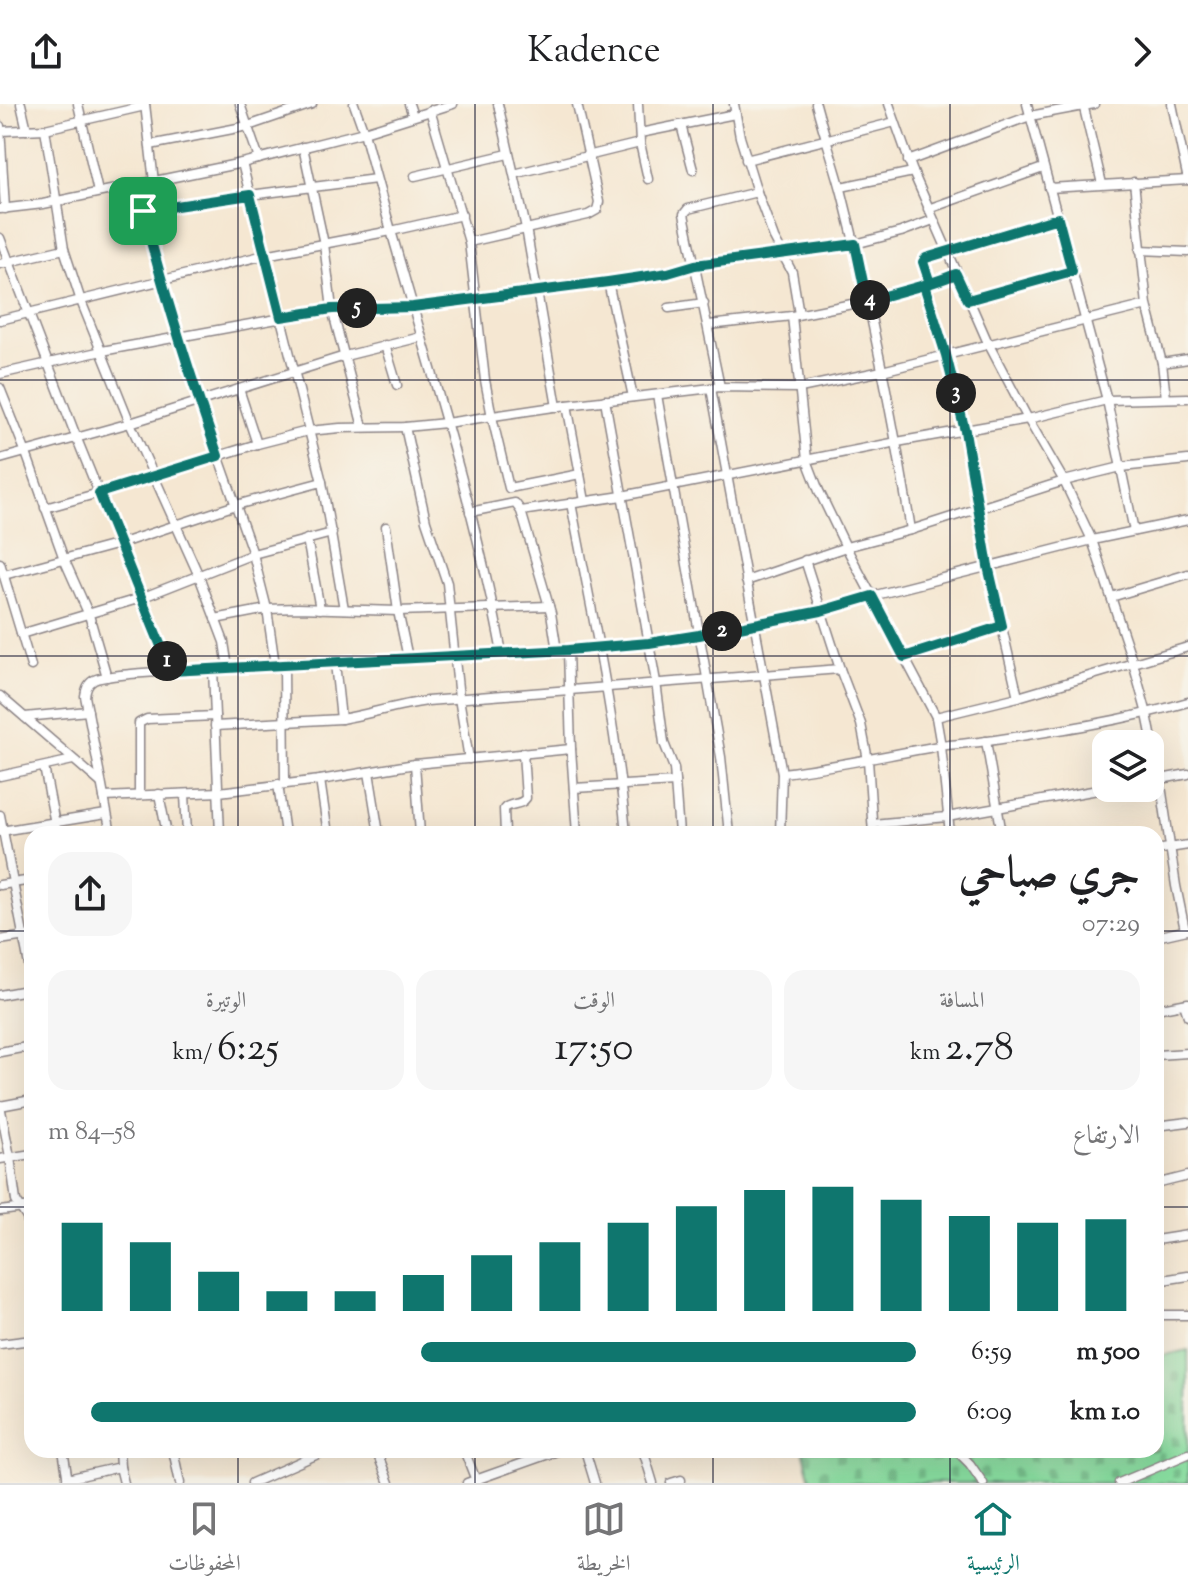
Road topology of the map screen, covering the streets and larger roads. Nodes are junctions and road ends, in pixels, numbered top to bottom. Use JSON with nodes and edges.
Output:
{"nodes":[{"id":1,"x":21,"y":104,"type":"edge"},
{"id":2,"x":78,"y":104,"type":"edge"},
{"id":3,"x":240,"y":104,"type":"edge"},
{"id":4,"x":312,"y":104,"type":"edge"},
{"id":5,"x":354,"y":104,"type":"edge"},
{"id":6,"x":409,"y":104,"type":"edge"},
{"id":7,"x":453,"y":104,"type":"edge"},
{"id":8,"x":498,"y":104,"type":"edge"},
{"id":9,"x":577,"y":104,"type":"edge"},
{"id":10,"x":638,"y":104,"type":"edge"},
{"id":11,"x":734,"y":104,"type":"edge"},
{"id":12,"x":816,"y":104,"type":"edge"},
{"id":13,"x":889,"y":104,"type":"edge"},
{"id":14,"x":1027,"y":104,"type":"edge"},
{"id":15,"x":1083,"y":104,"type":"edge"},
{"id":16,"x":1094,"y":104,"type":"edge"},
{"id":17,"x":1172,"y":104,"type":"edge"},
{"id":18,"x":145,"y":105,"type":"edge"},
{"id":19,"x":430,"y":110,"type":"junction"},
{"id":20,"x":735,"y":114,"type":"junction"},
{"id":21,"x":413,"y":116,"type":"junction"},
{"id":22,"x":1030,"y":116,"type":"junction"},
{"id":23,"x":82,"y":120,"type":"junction"},
{"id":24,"x":895,"y":122,"type":"junction"},
{"id":25,"x":681,"y":125,"type":"junction"},
{"id":26,"x":248,"y":126,"type":"junction"},
{"id":27,"x":0,"y":128,"type":"edge"},
{"id":28,"x":45,"y":129,"type":"junction"},
{"id":29,"x":27,"y":130,"type":"junction"},
{"id":30,"x":364,"y":132,"type":"junction"},
{"id":31,"x":640,"y":138,"type":"junction"},
{"id":32,"x":826,"y":140,"type":"junction"},
{"id":33,"x":150,"y":145,"type":"junction"},
{"id":34,"x":303,"y":147,"type":"junction"},
{"id":35,"x":508,"y":154,"type":"junction"},
{"id":36,"x":588,"y":155,"type":"junction"},
{"id":37,"x":259,"y":159,"type":"junction"},
{"id":38,"x":746,"y":160,"type":"junction"},
{"id":39,"x":908,"y":161,"type":"junction"},
{"id":40,"x":242,"y":163,"type":"junction"},
{"id":41,"x":447,"y":168,"type":"junction"},
{"id":42,"x":1043,"y":168,"type":"junction"},
{"id":43,"x":693,"y":170,"type":"dead end"},
{"id":44,"x":913,"y":172,"type":"junction"},
{"id":45,"x":514,"y":174,"type":"junction"},
{"id":46,"x":415,"y":176,"type":"dead end"},
{"id":47,"x":376,"y":179,"type":"junction"},
{"id":48,"x":648,"y":179,"type":"dead end"},
{"id":49,"x":1188,"y":180,"type":"edge"},
{"id":50,"x":154,"y":182,"type":"junction"},
{"id":51,"x":1134,"y":182,"type":"junction"},
{"id":52,"x":1102,"y":184,"type":"junction"},
{"id":53,"x":138,"y":185,"type":"junction"},
{"id":54,"x":312,"y":187,"type":"junction"},
{"id":55,"x":841,"y":187,"type":"junction"},
{"id":56,"x":1049,"y":188,"type":"junction"},
{"id":57,"x":98,"y":192,"type":"junction"},
{"id":58,"x":757,"y":192,"type":"junction"},
{"id":59,"x":250,"y":195,"type":"junction"},
{"id":60,"x":56,"y":201,"type":"junction"},
{"id":61,"x":3,"y":209,"type":"edge"},
{"id":62,"x":928,"y":209,"type":"junction"},
{"id":63,"x":143,"y":211,"type":"junction"},
{"id":64,"x":462,"y":215,"type":"junction"},
{"id":65,"x":1058,"y":218,"type":"junction"},
{"id":66,"x":933,"y":220,"type":"junction"},
{"id":67,"x":526,"y":228,"type":"junction"},
{"id":68,"x":391,"y":231,"type":"junction"},
{"id":69,"x":0,"y":238,"type":"edge"},
{"id":70,"x":469,"y":242,"type":"junction"},
{"id":71,"x":324,"y":244,"type":"junction"},
{"id":72,"x":855,"y":244,"type":"junction"},
{"id":73,"x":64,"y":249,"type":"junction"},
{"id":74,"x":1140,"y":250,"type":"junction"},
{"id":75,"x":947,"y":252,"type":"junction"},
{"id":76,"x":1188,"y":252,"type":"edge"},
{"id":77,"x":783,"y":253,"type":"junction"},
{"id":78,"x":265,"y":255,"type":"junction"},
{"id":79,"x":4,"y":263,"type":"edge"},
{"id":80,"x":695,"y":265,"type":"junction"},
{"id":81,"x":1072,"y":271,"type":"junction"},
{"id":82,"x":956,"y":274,"type":"junction"},
{"id":83,"x":161,"y":282,"type":"junction"},
{"id":84,"x":608,"y":282,"type":"junction"},
{"id":85,"x":927,"y":284,"type":"junction"},
{"id":86,"x":536,"y":290,"type":"junction"},
{"id":87,"x":475,"y":299,"type":"junction"},
{"id":88,"x":968,"y":300,"type":"junction"},
{"id":89,"x":81,"y":301,"type":"junction"},
{"id":90,"x":867,"y":301,"type":"junction"},
{"id":91,"x":704,"y":303,"type":"junction"},
{"id":92,"x":1147,"y":305,"type":"junction"},
{"id":93,"x":413,"y":307,"type":"junction"},
{"id":94,"x":669,"y":308,"type":"dead end"},
{"id":95,"x":332,"y":309,"type":"junction"},
{"id":96,"x":29,"y":313,"type":"junction"},
{"id":97,"x":796,"y":315,"type":"junction"},
{"id":98,"x":281,"y":317,"type":"junction"},
{"id":99,"x":0,"y":320,"type":"edge"},
{"id":100,"x":1085,"y":321,"type":"junction"},
{"id":101,"x":709,"y":325,"type":"junction"},
{"id":102,"x":178,"y":337,"type":"junction"},
{"id":103,"x":421,"y":337,"type":"junction"},
{"id":104,"x":988,"y":343,"type":"junction"},
{"id":105,"x":385,"y":345,"type":"junction"},
{"id":106,"x":102,"y":351,"type":"junction"},
{"id":107,"x":946,"y":355,"type":"junction"},
{"id":108,"x":345,"y":356,"type":"junction"},
{"id":109,"x":1188,"y":359,"type":"edge"},
{"id":110,"x":1162,"y":363,"type":"junction"},
{"id":111,"x":48,"y":364,"type":"junction"},
{"id":112,"x":882,"y":371,"type":"junction"},
{"id":113,"x":294,"y":372,"type":"junction"},
{"id":114,"x":0,"y":374,"type":"edge"},
{"id":115,"x":397,"y":385,"type":"dead end"},
{"id":116,"x":0,"y":388,"type":"edge"},
{"id":117,"x":716,"y":388,"type":"junction"},
{"id":118,"x":800,"y":388,"type":"junction"},
{"id":119,"x":239,"y":389,"type":"junction"},
{"id":120,"x":657,"y":395,"type":"junction"},
{"id":121,"x":633,"y":397,"type":"junction"},
{"id":122,"x":1166,"y":398,"type":"junction"},
{"id":123,"x":1188,"y":398,"type":"edge"},
{"id":124,"x":605,"y":400,"type":"junction"},
{"id":125,"x":1107,"y":400,"type":"junction"},
{"id":126,"x":199,"y":401,"type":"junction"},
{"id":127,"x":562,"y":406,"type":"junction"},
{"id":128,"x":492,"y":417,"type":"junction"},
{"id":129,"x":1028,"y":419,"type":"junction"},
{"id":130,"x":130,"y":423,"type":"junction"},
{"id":131,"x":446,"y":423,"type":"junction"},
{"id":132,"x":363,"y":427,"type":"junction"},
{"id":133,"x":405,"y":427,"type":"junction"},
{"id":134,"x":308,"y":431,"type":"junction"},
{"id":135,"x":965,"y":431,"type":"junction"},
{"id":136,"x":77,"y":439,"type":"junction"},
{"id":137,"x":897,"y":442,"type":"junction"},
{"id":138,"x":257,"y":444,"type":"junction"},
{"id":139,"x":26,"y":453,"type":"junction"},
{"id":140,"x":218,"y":456,"type":"junction"},
{"id":141,"x":0,"y":459,"type":"edge"},
{"id":142,"x":807,"y":460,"type":"junction"},
{"id":143,"x":1188,"y":460,"type":"edge"},
{"id":144,"x":1121,"y":467,"type":"junction"},
{"id":145,"x":580,"y":474,"type":"junction"},
{"id":146,"x":154,"y":476,"type":"junction"},
{"id":147,"x":726,"y":476,"type":"junction"},
{"id":148,"x":1064,"y":481,"type":"junction"},
{"id":149,"x":322,"y":482,"type":"junction"},
{"id":150,"x":674,"y":486,"type":"junction"},
{"id":151,"x":509,"y":488,"type":"junction"},
{"id":152,"x":99,"y":493,"type":"junction"},
{"id":153,"x":622,"y":496,"type":"junction"},
{"id":154,"x":585,"y":501,"type":"junction"},
{"id":155,"x":571,"y":503,"type":"junction"},
{"id":156,"x":236,"y":505,"type":"junction"},
{"id":157,"x":518,"y":507,"type":"junction"},
{"id":158,"x":45,"y":508,"type":"junction"},
{"id":159,"x":977,"y":509,"type":"junction"},
{"id":160,"x":470,"y":512,"type":"junction"},
{"id":161,"x":1188,"y":520,"type":"edge"},
{"id":162,"x":177,"y":525,"type":"junction"},
{"id":163,"x":386,"y":527,"type":"dead end"},
{"id":164,"x":911,"y":530,"type":"junction"},
{"id":165,"x":1134,"y":531,"type":"junction"},
{"id":166,"x":332,"y":533,"type":"junction"},
{"id":167,"x":307,"y":539,"type":"junction"},
{"id":168,"x":1092,"y":540,"type":"junction"},
{"id":169,"x":119,"y":544,"type":"junction"},
{"id":170,"x":846,"y":547,"type":"junction"},
{"id":171,"x":253,"y":554,"type":"junction"},
{"id":172,"x":64,"y":559,"type":"junction"},
{"id":173,"x":805,"y":560,"type":"junction"},
{"id":174,"x":0,"y":563,"type":"edge"},
{"id":175,"x":988,"y":566,"type":"junction"},
{"id":176,"x":1188,"y":574,"type":"edge"},
{"id":177,"x":4,"y":575,"type":"junction"},
{"id":178,"x":199,"y":576,"type":"junction"},
{"id":179,"x":746,"y":581,"type":"junction"},
{"id":180,"x":872,"y":596,"type":"junction"},
{"id":181,"x":1111,"y":597,"type":"junction"},
{"id":182,"x":141,"y":598,"type":"junction"},
{"id":183,"x":549,"y":606,"type":"junction"},
{"id":184,"x":450,"y":608,"type":"junction"},
{"id":185,"x":267,"y":609,"type":"junction"},
{"id":186,"x":320,"y":609,"type":"junction"},
{"id":187,"x":344,"y":609,"type":"junction"},
{"id":188,"x":494,"y":609,"type":"junction"},
{"id":189,"x":398,"y":611,"type":"junction"},
{"id":190,"x":821,"y":611,"type":"junction"},
{"id":191,"x":89,"y":615,"type":"junction"},
{"id":192,"x":215,"y":619,"type":"junction"},
{"id":193,"x":754,"y":624,"type":"junction"},
{"id":194,"x":1002,"y":626,"type":"junction"},
{"id":195,"x":21,"y":634,"type":"junction"},
{"id":196,"x":699,"y":635,"type":"junction"},
{"id":197,"x":649,"y":643,"type":"junction"},
{"id":198,"x":598,"y":647,"type":"junction"},
{"id":199,"x":1188,"y":647,"type":"edge"},
{"id":200,"x":568,"y":650,"type":"junction"},
{"id":201,"x":557,"y":651,"type":"junction"},
{"id":202,"x":502,"y":653,"type":"junction"},
{"id":203,"x":455,"y":657,"type":"junction"},
{"id":204,"x":904,"y":657,"type":"junction"},
{"id":205,"x":408,"y":658,"type":"junction"},
{"id":206,"x":335,"y":663,"type":"junction"},
{"id":207,"x":1133,"y":663,"type":"junction"},
{"id":208,"x":280,"y":665,"type":"junction"},
{"id":209,"x":31,"y":666,"type":"dead end"},
{"id":210,"x":228,"y":668,"type":"junction"},
{"id":211,"x":213,"y":669,"type":"junction"},
{"id":212,"x":840,"y":669,"type":"junction"},
{"id":213,"x":171,"y":671,"type":"junction"},
{"id":214,"x":764,"y":675,"type":"junction"},
{"id":215,"x":107,"y":677,"type":"junction"},
{"id":216,"x":706,"y":679,"type":"junction"},
{"id":217,"x":656,"y":682,"type":"junction"},
{"id":218,"x":606,"y":687,"type":"junction"},
{"id":219,"x":569,"y":690,"type":"junction"},
{"id":220,"x":1018,"y":697,"type":"junction"},
{"id":221,"x":459,"y":698,"type":"junction"},
{"id":222,"x":2,"y":699,"type":"edge"},
{"id":223,"x":1188,"y":702,"type":"edge"},
{"id":224,"x":88,"y":711,"type":"junction"},
{"id":225,"x":1147,"y":714,"type":"junction"},
{"id":226,"x":25,"y":717,"type":"junction"},
{"id":227,"x":936,"y":717,"type":"junction"},
{"id":228,"x":341,"y":719,"type":"junction"},
{"id":229,"x":215,"y":721,"type":"junction"},
{"id":230,"x":285,"y":722,"type":"junction"},
{"id":231,"x":1149,"y":730,"type":"edge"},
{"id":232,"x":986,"y":741,"type":"junction"},
{"id":233,"x":941,"y":746,"type":"junction"},
{"id":234,"x":571,"y":749,"type":"junction"},
{"id":235,"x":523,"y":753,"type":"junction"},
{"id":236,"x":469,"y":759,"type":"junction"},
{"id":237,"x":73,"y":760,"type":"junction"},
{"id":238,"x":868,"y":760,"type":"junction"},
{"id":239,"x":415,"y":764,"type":"junction"},
{"id":240,"x":44,"y":767,"type":"junction"},
{"id":241,"x":369,"y":772,"type":"junction"},
{"id":242,"x":782,"y":773,"type":"junction"},
{"id":243,"x":1188,"y":774,"type":"edge"},
{"id":244,"x":0,"y":776,"type":"edge"},
{"id":245,"x":1164,"y":778,"type":"edge"},
{"id":246,"x":320,"y":780,"type":"junction"},
{"id":247,"x":675,"y":782,"type":"junction"},
{"id":248,"x":101,"y":783,"type":"junction"},
{"id":249,"x":281,"y":784,"type":"junction"},
{"id":250,"x":622,"y":786,"type":"junction"},
{"id":251,"x":574,"y":788,"type":"junction"},
{"id":252,"x":1092,"y":791,"type":"edge"},
{"id":253,"x":219,"y":792,"type":"junction"},
{"id":254,"x":159,"y":794,"type":"junction"},
{"id":255,"x":185,"y":794,"type":"junction"},
{"id":256,"x":139,"y":795,"type":"junction"},
{"id":257,"x":104,"y":797,"type":"junction"},
{"id":258,"x":1160,"y":802,"type":"edge"},
{"id":259,"x":997,"y":807,"type":"junction"},
{"id":260,"x":106,"y":814,"type":"junction"},
{"id":261,"x":0,"y":815,"type":"edge"},
{"id":262,"x":947,"y":817,"type":"junction"},
{"id":263,"x":55,"y":823,"type":"junction"},
{"id":264,"x":873,"y":824,"type":"joint"},
{"id":265,"x":35,"y":826,"type":"edge"},
{"id":266,"x":56,"y":826,"type":"edge"},
{"id":267,"x":109,"y":826,"type":"edge"},
{"id":268,"x":165,"y":826,"type":"edge"},
{"id":269,"x":187,"y":826,"type":"edge"},
{"id":270,"x":220,"y":826,"type":"edge"},
{"id":271,"x":284,"y":826,"type":"edge"},
{"id":272,"x":327,"y":826,"type":"edge"},
{"id":273,"x":378,"y":826,"type":"edge"},
{"id":274,"x":419,"y":826,"type":"edge"},
{"id":275,"x":505,"y":826,"type":"edge"},
{"id":276,"x":576,"y":826,"type":"edge"},
{"id":277,"x":625,"y":826,"type":"edge"},
{"id":278,"x":678,"y":826,"type":"edge"},
{"id":279,"x":728,"y":826,"type":"edge"},
{"id":280,"x":780,"y":826,"type":"edge"},
{"id":281,"x":949,"y":826,"type":"edge"},
{"id":282,"x":1001,"y":826,"type":"edge"},
{"id":283,"x":24,"y":828,"type":"edge"},
{"id":284,"x":2,"y":831,"type":"edge"},
{"id":285,"x":1188,"y":845,"type":"edge"},
{"id":286,"x":1170,"y":848,"type":"junction"},
{"id":287,"x":1164,"y":849,"type":"edge"},
{"id":288,"x":24,"y":881,"type":"edge"},
{"id":289,"x":12,"y":883,"type":"junction"},
{"id":290,"x":0,"y":885,"type":"edge"},
{"id":291,"x":24,"y":925,"type":"edge"},
{"id":292,"x":1186,"y":930,"type":"edge"},
{"id":293,"x":1164,"y":935,"type":"edge"},
{"id":294,"x":24,"y":936,"type":"edge"},
{"id":295,"x":0,"y":940,"type":"edge"},
{"id":296,"x":24,"y":990,"type":"edge"},
{"id":297,"x":0,"y":995,"type":"edge"},
{"id":298,"x":1186,"y":1003,"type":"edge"},
{"id":299,"x":1164,"y":1007,"type":"edge"},
{"id":300,"x":1188,"y":1016,"type":"edge"},
{"id":301,"x":24,"y":1048,"type":"edge"},
{"id":302,"x":0,"y":1052,"type":"edge"},
{"id":303,"x":1188,"y":1053,"type":"edge"},
{"id":304,"x":1164,"y":1054,"type":"edge"},
{"id":305,"x":24,"y":1102,"type":"edge"},
{"id":306,"x":0,"y":1106,"type":"edge"},
{"id":307,"x":1188,"y":1122,"type":"edge"},
{"id":308,"x":1164,"y":1125,"type":"edge"},
{"id":309,"x":24,"y":1155,"type":"edge"},
{"id":310,"x":10,"y":1157,"type":"junction"},
{"id":311,"x":0,"y":1159,"type":"edge"},
{"id":312,"x":1188,"y":1176,"type":"edge"},
{"id":313,"x":1164,"y":1182,"type":"edge"},
{"id":314,"x":20,"y":1208,"type":"junction"},
{"id":315,"x":24,"y":1208,"type":"edge"},
{"id":316,"x":0,"y":1211,"type":"edge"},
{"id":317,"x":24,"y":1214,"type":"edge"},
{"id":318,"x":1188,"y":1235,"type":"edge"},
{"id":319,"x":1164,"y":1239,"type":"edge"},
{"id":320,"x":1188,"y":1276,"type":"edge"},
{"id":321,"x":1164,"y":1280,"type":"edge"},
{"id":322,"x":1164,"y":1315,"type":"edge"},
{"id":323,"x":1188,"y":1315,"type":"edge"},
{"id":324,"x":24,"y":1341,"type":"edge"},
{"id":325,"x":0,"y":1344,"type":"edge"},
{"id":326,"x":1188,"y":1454,"type":"edge"},
{"id":327,"x":64,"y":1458,"type":"edge"},
{"id":328,"x":119,"y":1458,"type":"edge"},
{"id":329,"x":175,"y":1458,"type":"edge"},
{"id":330,"x":302,"y":1458,"type":"edge"},
{"id":331,"x":379,"y":1458,"type":"edge"},
{"id":332,"x":466,"y":1458,"type":"edge"},
{"id":333,"x":538,"y":1458,"type":"edge"},
{"id":334,"x":587,"y":1458,"type":"edge"},
{"id":335,"x":645,"y":1458,"type":"edge"},
{"id":336,"x":964,"y":1458,"type":"edge"},
{"id":337,"x":120,"y":1467,"type":"junction"},
{"id":338,"x":68,"y":1481,"type":"edge"},
{"id":339,"x":473,"y":1482,"type":"edge"},
{"id":340,"x":124,"y":1483,"type":"edge"},
{"id":341,"x":180,"y":1483,"type":"edge"},
{"id":342,"x":252,"y":1483,"type":"edge"},
{"id":343,"x":389,"y":1483,"type":"edge"},
{"id":344,"x":595,"y":1483,"type":"edge"},
{"id":345,"x":653,"y":1483,"type":"edge"},
{"id":346,"x":983,"y":1483,"type":"edge"},
{"id":347,"x":1119,"y":1483,"type":"edge"}],
"edges":[{"from":1,"to":29,"type":"street"},
{"from":2,"to":23,"type":"street"},
{"from":3,"to":26,"type":"street"},
{"from":4,"to":26,"type":"street"},
{"from":5,"to":30,"type":"street"},
{"from":6,"to":21,"type":"street"},
{"from":7,"to":19,"type":"street"},
{"from":8,"to":35,"type":"street"},
{"from":9,"to":36,"type":"street"},
{"from":10,"to":31,"type":"street"},
{"from":11,"to":20,"type":"street"},
{"from":12,"to":32,"type":"street"},
{"from":13,"to":24,"type":"street"},
{"from":14,"to":22,"type":"street"},
{"from":15,"to":16,"type":"street"},
{"from":15,"to":22,"type":"street"},
{"from":15,"to":52,"type":"street"},
{"from":17,"to":49,"type":"street"},
{"from":18,"to":23,"type":"street"},
{"from":18,"to":33,"type":"street"},
{"from":19,"to":21,"type":"street"},
{"from":19,"to":41,"type":"street"},
{"from":20,"to":25,"type":"street"},
{"from":20,"to":38,"type":"street"},
{"from":21,"to":30,"type":"street"},
{"from":22,"to":39,"type":"street"},
{"from":22,"to":42,"type":"street"},
{"from":23,"to":28,"type":"street"},
{"from":23,"to":57,"type":"street"},
{"from":24,"to":32,"type":"street"},
{"from":24,"to":39,"type":"street"},
{"from":25,"to":31,"type":"street"},
{"from":25,"to":43,"type":"street"},
{"from":26,"to":33,"type":"street"},
{"from":26,"to":37,"type":"street"},
{"from":27,"to":29,"type":"street"},
{"from":27,"to":61,"type":"street"},
{"from":28,"to":29,"type":"street"},
{"from":28,"to":60,"type":"street"},
{"from":30,"to":34,"type":"street"},
{"from":30,"to":47,"type":"street"},
{"from":31,"to":36,"type":"street"},
{"from":31,"to":48,"type":"street"},
{"from":32,"to":38,"type":"street"},
{"from":32,"to":55,"type":"street"},
{"from":33,"to":50,"type":"street"},
{"from":34,"to":37,"type":"street"},
{"from":34,"to":54,"type":"street"},
{"from":35,"to":41,"type":"street"},
{"from":35,"to":45,"type":"street"},
{"from":36,"to":45,"type":"street"},
{"from":36,"to":67,"type":"street"},
{"from":37,"to":40,"type":"street"},
{"from":38,"to":58,"type":"street"},
{"from":39,"to":44,"type":"street"},
{"from":40,"to":50,"type":"street"},
{"from":40,"to":59,"type":"street"},
{"from":41,"to":46,"type":"street"},
{"from":41,"to":64,"type":"street"},
{"from":42,"to":56,"type":"street"},
{"from":42,"to":62,"type":"street"},
{"from":44,"to":55,"type":"street"},
{"from":44,"to":62,"type":"street"},
{"from":45,"to":67,"type":"street"},
{"from":47,"to":54,"type":"street"},
{"from":47,"to":68,"type":"street"},
{"from":49,"to":51,"type":"street"},
{"from":50,"to":53,"type":"street"},
{"from":51,"to":52,"type":"street"},
{"from":51,"to":74,"type":"street"},
{"from":52,"to":56,"type":"street"},
{"from":53,"to":57,"type":"street"},
{"from":53,"to":63,"type":"street"},
{"from":54,"to":59,"type":"street"},
{"from":54,"to":71,"type":"street"},
{"from":55,"to":72,"type":"street"},
{"from":56,"to":65,"type":"street"},
{"from":57,"to":60,"type":"street"},
{"from":58,"to":77,"type":"street"},
{"from":58,"to":80,"type":"street"},
{"from":59,"to":63,"type":"street"},
{"from":59,"to":78,"type":"street"},
{"from":60,"to":61,"type":"street"},
{"from":60,"to":73,"type":"street"},
{"from":62,"to":66,"type":"street"},
{"from":63,"to":83,"type":"street"},
{"from":64,"to":68,"type":"street"},
{"from":64,"to":70,"type":"street"},
{"from":65,"to":75,"type":"street"},
{"from":65,"to":81,"type":"street"},
{"from":66,"to":72,"type":"street"},
{"from":66,"to":75,"type":"street"},
{"from":67,"to":70,"type":"street"},
{"from":67,"to":86,"type":"street"},
{"from":68,"to":71,"type":"street"},
{"from":68,"to":93,"type":"street"},
{"from":69,"to":79,"type":"street"},
{"from":70,"to":87,"type":"street"},
{"from":71,"to":78,"type":"street"},
{"from":71,"to":95,"type":"street"},
{"from":72,"to":77,"type":"street"},
{"from":72,"to":90,"type":"street"},
{"from":73,"to":79,"type":"street"},
{"from":73,"to":89,"type":"street"},
{"from":74,"to":76,"type":"street"},
{"from":74,"to":92,"type":"street"},
{"from":75,"to":82,"type":"street"},
{"from":75,"to":85,"type":"street"},
{"from":77,"to":80,"type":"street"},
{"from":77,"to":97,"type":"street"},
{"from":78,"to":83,"type":"street"},
{"from":78,"to":98,"type":"street"},
{"from":79,"to":96,"type":"street"},
{"from":80,"to":84,"type":"street"},
{"from":80,"to":91,"type":"street"},
{"from":81,"to":88,"type":"street"},
{"from":81,"to":100,"type":"street"},
{"from":82,"to":85,"type":"street"},
{"from":82,"to":88,"type":"street"},
{"from":83,"to":89,"type":"street"},
{"from":83,"to":102,"type":"street"},
{"from":84,"to":86,"type":"street"},
{"from":84,"to":121,"type":"street"},
{"from":85,"to":90,"type":"street"},
{"from":85,"to":107,"type":"street"},
{"from":86,"to":87,"type":"street"},
{"from":86,"to":127,"type":"street"},
{"from":87,"to":93,"type":"street"},
{"from":87,"to":128,"type":"street"},
{"from":88,"to":104,"type":"street"},
{"from":89,"to":96,"type":"street"},
{"from":89,"to":106,"type":"street"},
{"from":90,"to":97,"type":"street"},
{"from":90,"to":112,"type":"street"},
{"from":91,"to":94,"type":"street"},
{"from":91,"to":101,"type":"street"},
{"from":92,"to":100,"type":"street"},
{"from":92,"to":110,"type":"street"},
{"from":93,"to":95,"type":"street"},
{"from":93,"to":103,"type":"street"},
{"from":95,"to":98,"type":"street"},
{"from":95,"to":108,"type":"street"},
{"from":96,"to":99,"type":"street"},
{"from":96,"to":111,"type":"street"},
{"from":97,"to":101,"type":"street"},
{"from":97,"to":118,"type":"street"},
{"from":98,"to":102,"type":"street"},
{"from":98,"to":113,"type":"street"},
{"from":100,"to":104,"type":"street"},
{"from":100,"to":125,"type":"street"},
{"from":101,"to":117,"type":"street"},
{"from":102,"to":106,"type":"street"},
{"from":102,"to":126,"type":"street"},
{"from":103,"to":105,"type":"street"},
{"from":103,"to":131,"type":"street"},
{"from":104,"to":107,"type":"street"},
{"from":104,"to":129,"type":"street"},
{"from":105,"to":108,"type":"street"},
{"from":105,"to":115,"type":"street"},
{"from":106,"to":111,"type":"street"},
{"from":106,"to":130,"type":"street"},
{"from":107,"to":112,"type":"street"},
{"from":107,"to":135,"type":"street"},
{"from":108,"to":113,"type":"street"},
{"from":108,"to":132,"type":"street"},
{"from":109,"to":110,"type":"street"},
{"from":110,"to":122,"type":"street"},
{"from":111,"to":114,"type":"street"},
{"from":111,"to":136,"type":"street"},
{"from":112,"to":118,"type":"street"},
{"from":112,"to":137,"type":"street"},
{"from":113,"to":119,"type":"street"},
{"from":113,"to":134,"type":"street"},
{"from":116,"to":139,"type":"street"},
{"from":117,"to":118,"type":"street"},
{"from":117,"to":120,"type":"street"},
{"from":117,"to":147,"type":"street"},
{"from":118,"to":142,"type":"street"},
{"from":119,"to":126,"type":"street"},
{"from":119,"to":138,"type":"street"},
{"from":120,"to":121,"type":"street"},
{"from":120,"to":150,"type":"street"},
{"from":121,"to":124,"type":"street"},
{"from":122,"to":123,"type":"street"},
{"from":122,"to":125,"type":"street"},
{"from":124,"to":127,"type":"street"},
{"from":124,"to":153,"type":"street"},
{"from":125,"to":129,"type":"street"},
{"from":125,"to":144,"type":"street"},
{"from":126,"to":130,"type":"street"},
{"from":126,"to":140,"type":"street"},
{"from":127,"to":128,"type":"street"},
{"from":127,"to":145,"type":"street"},
{"from":128,"to":131,"type":"street"},
{"from":128,"to":151,"type":"street"},
{"from":129,"to":135,"type":"street"},
{"from":129,"to":148,"type":"street"},
{"from":130,"to":136,"type":"street"},
{"from":130,"to":146,"type":"street"},
{"from":131,"to":133,"type":"street"},
{"from":131,"to":160,"type":"street"},
{"from":132,"to":133,"type":"street"},
{"from":132,"to":134,"type":"street"},
{"from":133,"to":184,"type":"street"},
{"from":134,"to":138,"type":"street"},
{"from":134,"to":149,"type":"street"},
{"from":135,"to":137,"type":"street"},
{"from":135,"to":159,"type":"street"},
{"from":136,"to":139,"type":"street"},
{"from":136,"to":152,"type":"street"},
{"from":137,"to":142,"type":"street"},
{"from":137,"to":164,"type":"street"},
{"from":138,"to":140,"type":"street"},
{"from":139,"to":141,"type":"street"},
{"from":139,"to":158,"type":"street"},
{"from":140,"to":146,"type":"street"},
{"from":140,"to":156,"type":"street"},
{"from":142,"to":147,"type":"street"},
{"from":142,"to":170,"type":"street"},
{"from":143,"to":144,"type":"street"},
{"from":144,"to":148,"type":"street"},
{"from":144,"to":165,"type":"street"},
{"from":145,"to":151,"type":"street"},
{"from":145,"to":154,"type":"street"},
{"from":146,"to":152,"type":"street"},
{"from":146,"to":162,"type":"street"},
{"from":147,"to":150,"type":"street"},
{"from":147,"to":179,"type":"street"},
{"from":148,"to":159,"type":"street"},
{"from":148,"to":168,"type":"street"},
{"from":149,"to":156,"type":"street"},
{"from":149,"to":166,"type":"street"},
{"from":150,"to":153,"type":"street"},
{"from":150,"to":196,"type":"street"},
{"from":151,"to":157,"type":"street"},
{"from":152,"to":158,"type":"street"},
{"from":152,"to":169,"type":"street"},
{"from":153,"to":154,"type":"street"},
{"from":153,"to":197,"type":"street"},
{"from":154,"to":155,"type":"street"},
{"from":155,"to":157,"type":"street"},
{"from":155,"to":198,"type":"street"},
{"from":156,"to":162,"type":"street"},
{"from":156,"to":171,"type":"street"},
{"from":157,"to":160,"type":"street"},
{"from":157,"to":183,"type":"street"},
{"from":158,"to":172,"type":"street"},
{"from":159,"to":164,"type":"street"},
{"from":159,"to":175,"type":"street"},
{"from":160,"to":188,"type":"street"},
{"from":161,"to":165,"type":"street"},
{"from":162,"to":169,"type":"street"},
{"from":162,"to":178,"type":"street"},
{"from":163,"to":189,"type":"street"},
{"from":164,"to":170,"type":"street"},
{"from":165,"to":168,"type":"street"},
{"from":166,"to":167,"type":"street"},
{"from":166,"to":187,"type":"street"},
{"from":167,"to":171,"type":"street"},
{"from":167,"to":186,"type":"street"},
{"from":168,"to":175,"type":"street"},
{"from":168,"to":181,"type":"street"},
{"from":169,"to":172,"type":"street"},
{"from":169,"to":182,"type":"street"},
{"from":170,"to":173,"type":"street"},
{"from":170,"to":180,"type":"street"},
{"from":171,"to":178,"type":"street"},
{"from":171,"to":185,"type":"street"},
{"from":172,"to":177,"type":"street"},
{"from":172,"to":191,"type":"street"},
{"from":173,"to":179,"type":"street"},
{"from":173,"to":190,"type":"street"},
{"from":174,"to":177,"type":"street"},
{"from":175,"to":180,"type":"street"},
{"from":175,"to":194,"type":"street"},
{"from":176,"to":181,"type":"street"},
{"from":177,"to":195,"type":"street"},
{"from":178,"to":182,"type":"street"},
{"from":178,"to":192,"type":"street"},
{"from":179,"to":193,"type":"street"},
{"from":180,"to":190,"type":"street"},
{"from":180,"to":204,"type":"street"},
{"from":181,"to":207,"type":"street"},
{"from":182,"to":191,"type":"street"},
{"from":182,"to":213,"type":"street"},
{"from":183,"to":188,"type":"street"},
{"from":183,"to":201,"type":"street"},
{"from":184,"to":188,"type":"street"},
{"from":184,"to":189,"type":"street"},
{"from":184,"to":203,"type":"street"},
{"from":185,"to":186,"type":"street"},
{"from":185,"to":192,"type":"street"},
{"from":185,"to":208,"type":"street"},
{"from":186,"to":187,"type":"street"},
{"from":187,"to":189,"type":"street"},
{"from":188,"to":202,"type":"street"},
{"from":189,"to":205,"type":"street"},
{"from":190,"to":193,"type":"street"},
{"from":190,"to":212,"type":"street"},
{"from":191,"to":195,"type":"street"},
{"from":191,"to":215,"type":"street"},
{"from":192,"to":210,"type":"street"},
{"from":193,"to":196,"type":"street"},
{"from":193,"to":214,"type":"street"},
{"from":194,"to":204,"type":"street"},
{"from":194,"to":220,"type":"street"},
{"from":195,"to":209,"type":"street"},
{"from":196,"to":197,"type":"street"},
{"from":196,"to":216,"type":"street"},
{"from":197,"to":198,"type":"street"},
{"from":197,"to":217,"type":"street"},
{"from":198,"to":200,"type":"street"},
{"from":198,"to":218,"type":"street"},
{"from":199,"to":207,"type":"street"},
{"from":200,"to":201,"type":"street"},
{"from":200,"to":219,"type":"street"},
{"from":201,"to":202,"type":"street"},
{"from":202,"to":203,"type":"street"},
{"from":203,"to":205,"type":"street"},
{"from":203,"to":221,"type":"street"},
{"from":204,"to":227,"type":"street"},
{"from":205,"to":206,"type":"street"},
{"from":206,"to":208,"type":"street"},
{"from":206,"to":228,"type":"street"},
{"from":207,"to":220,"type":"street"},
{"from":207,"to":225,"type":"street"},
{"from":208,"to":210,"type":"street"},
{"from":208,"to":230,"type":"street"},
{"from":210,"to":211,"type":"street"},
{"from":211,"to":213,"type":"street"},
{"from":211,"to":229,"type":"street"},
{"from":212,"to":214,"type":"street"},
{"from":212,"to":238,"type":"street"},
{"from":213,"to":215,"type":"street"},
{"from":214,"to":216,"type":"street"},
{"from":214,"to":242,"type":"street"},
{"from":215,"to":224,"type":"street"},
{"from":216,"to":217,"type":"street"},
{"from":216,"to":279,"type":"street"},
{"from":217,"to":218,"type":"street"},
{"from":217,"to":247,"type":"street"},
{"from":218,"to":219,"type":"street"},
{"from":218,"to":250,"type":"street"},
{"from":219,"to":221,"type":"street"},
{"from":219,"to":234,"type":"street"},
{"from":220,"to":227,"type":"street"},
{"from":221,"to":228,"type":"street"},
{"from":221,"to":236,"type":"street"},
{"from":222,"to":226,"type":"street"},
{"from":223,"to":225,"type":"street"},
{"from":224,"to":226,"type":"street"},
{"from":224,"to":248,"type":"street"},
{"from":225,"to":231,"type":"street"},
{"from":225,"to":232,"type":"street"},
{"from":226,"to":237,"type":"street"},
{"from":227,"to":233,"type":"street"},
{"from":228,"to":230,"type":"street"},
{"from":229,"to":230,"type":"street"},
{"from":229,"to":253,"type":"street"},
{"from":229,"to":256,"type":"street"},
{"from":230,"to":249,"type":"street"},
{"from":232,"to":233,"type":"street"},
{"from":232,"to":259,"type":"street"},
{"from":233,"to":238,"type":"street"},
{"from":233,"to":262,"type":"street"},
{"from":234,"to":235,"type":"street"},
{"from":234,"to":251,"type":"street"},
{"from":235,"to":236,"type":"street"},
{"from":235,"to":275,"type":"street"},
{"from":236,"to":239,"type":"street"},
{"from":237,"to":240,"type":"street"},
{"from":237,"to":248,"type":"street"},
{"from":238,"to":242,"type":"street"},
{"from":238,"to":264,"type":"street"},
{"from":239,"to":241,"type":"street"},
{"from":239,"to":274,"type":"street"},
{"from":240,"to":244,"type":"street"},
{"from":240,"to":263,"type":"street"},
{"from":241,"to":246,"type":"street"},
{"from":241,"to":273,"type":"street"},
{"from":242,"to":280,"type":"street"},
{"from":243,"to":245,"type":"street"},
{"from":246,"to":249,"type":"street"},
{"from":246,"to":272,"type":"street"},
{"from":247,"to":250,"type":"street"},
{"from":247,"to":278,"type":"street"},
{"from":248,"to":257,"type":"street"},
{"from":249,"to":253,"type":"street"},
{"from":249,"to":271,"type":"street"},
{"from":250,"to":251,"type":"street"},
{"from":250,"to":277,"type":"street"},
{"from":251,"to":276,"type":"street"},
{"from":252,"to":259,"type":"street"},
{"from":253,"to":255,"type":"street"},
{"from":253,"to":270,"type":"street"},
{"from":254,"to":255,"type":"street"},
{"from":254,"to":256,"type":"street"},
{"from":254,"to":268,"type":"street"},
{"from":255,"to":269,"type":"street"},
{"from":256,"to":257,"type":"street"},
{"from":257,"to":260,"type":"street"},
{"from":258,"to":286,"type":"street"},
{"from":259,"to":262,"type":"street"},
{"from":259,"to":282,"type":"street"},
{"from":260,"to":263,"type":"street"},
{"from":260,"to":267,"type":"street"},
{"from":261,"to":284,"type":"street"},
{"from":262,"to":264,"type":"street"},
{"from":262,"to":281,"type":"street"},
{"from":263,"to":265,"type":"street"},
{"from":263,"to":266,"type":"street"},
{"from":283,"to":284,"type":"street"},
{"from":284,"to":289,"type":"street"},
{"from":285,"to":286,"type":"street"},
{"from":286,"to":287,"type":"street"},
{"from":286,"to":292,"type":"street"},
{"from":288,"to":289,"type":"street"},
{"from":289,"to":290,"type":"street"},
{"from":289,"to":291,"type":"street"},
{"from":292,"to":293,"type":"street"},
{"from":294,"to":295,"type":"street"},
{"from":296,"to":297,"type":"street"},
{"from":298,"to":299,"type":"street"},
{"from":298,"to":300,"type":"street"},
{"from":301,"to":302,"type":"street"},
{"from":303,"to":304,"type":"street"},
{"from":305,"to":306,"type":"street"},
{"from":306,"to":310,"type":"street"},
{"from":307,"to":308,"type":"street"},
{"from":309,"to":310,"type":"street"},
{"from":310,"to":311,"type":"street"},
{"from":310,"to":314,"type":"street"},
{"from":312,"to":313,"type":"street"},
{"from":314,"to":315,"type":"street"},
{"from":314,"to":316,"type":"street"},
{"from":314,"to":317,"type":"street"},
{"from":318,"to":319,"type":"street"},
{"from":320,"to":321,"type":"street"},
{"from":322,"to":323,"type":"street"},
{"from":324,"to":325,"type":"street"},
{"from":326,"to":347,"type":"street"},
{"from":327,"to":338,"type":"street"},
{"from":328,"to":337,"type":"street"},
{"from":329,"to":341,"type":"street"},
{"from":330,"to":342,"type":"street"},
{"from":331,"to":343,"type":"street"},
{"from":332,"to":339,"type":"street"},
{"from":333,"to":339,"type":"street"},
{"from":334,"to":344,"type":"street"},
{"from":335,"to":345,"type":"street"},
{"from":336,"to":346,"type":"street"},
{"from":337,"to":338,"type":"street"},
{"from":337,"to":340,"type":"street"}]}
